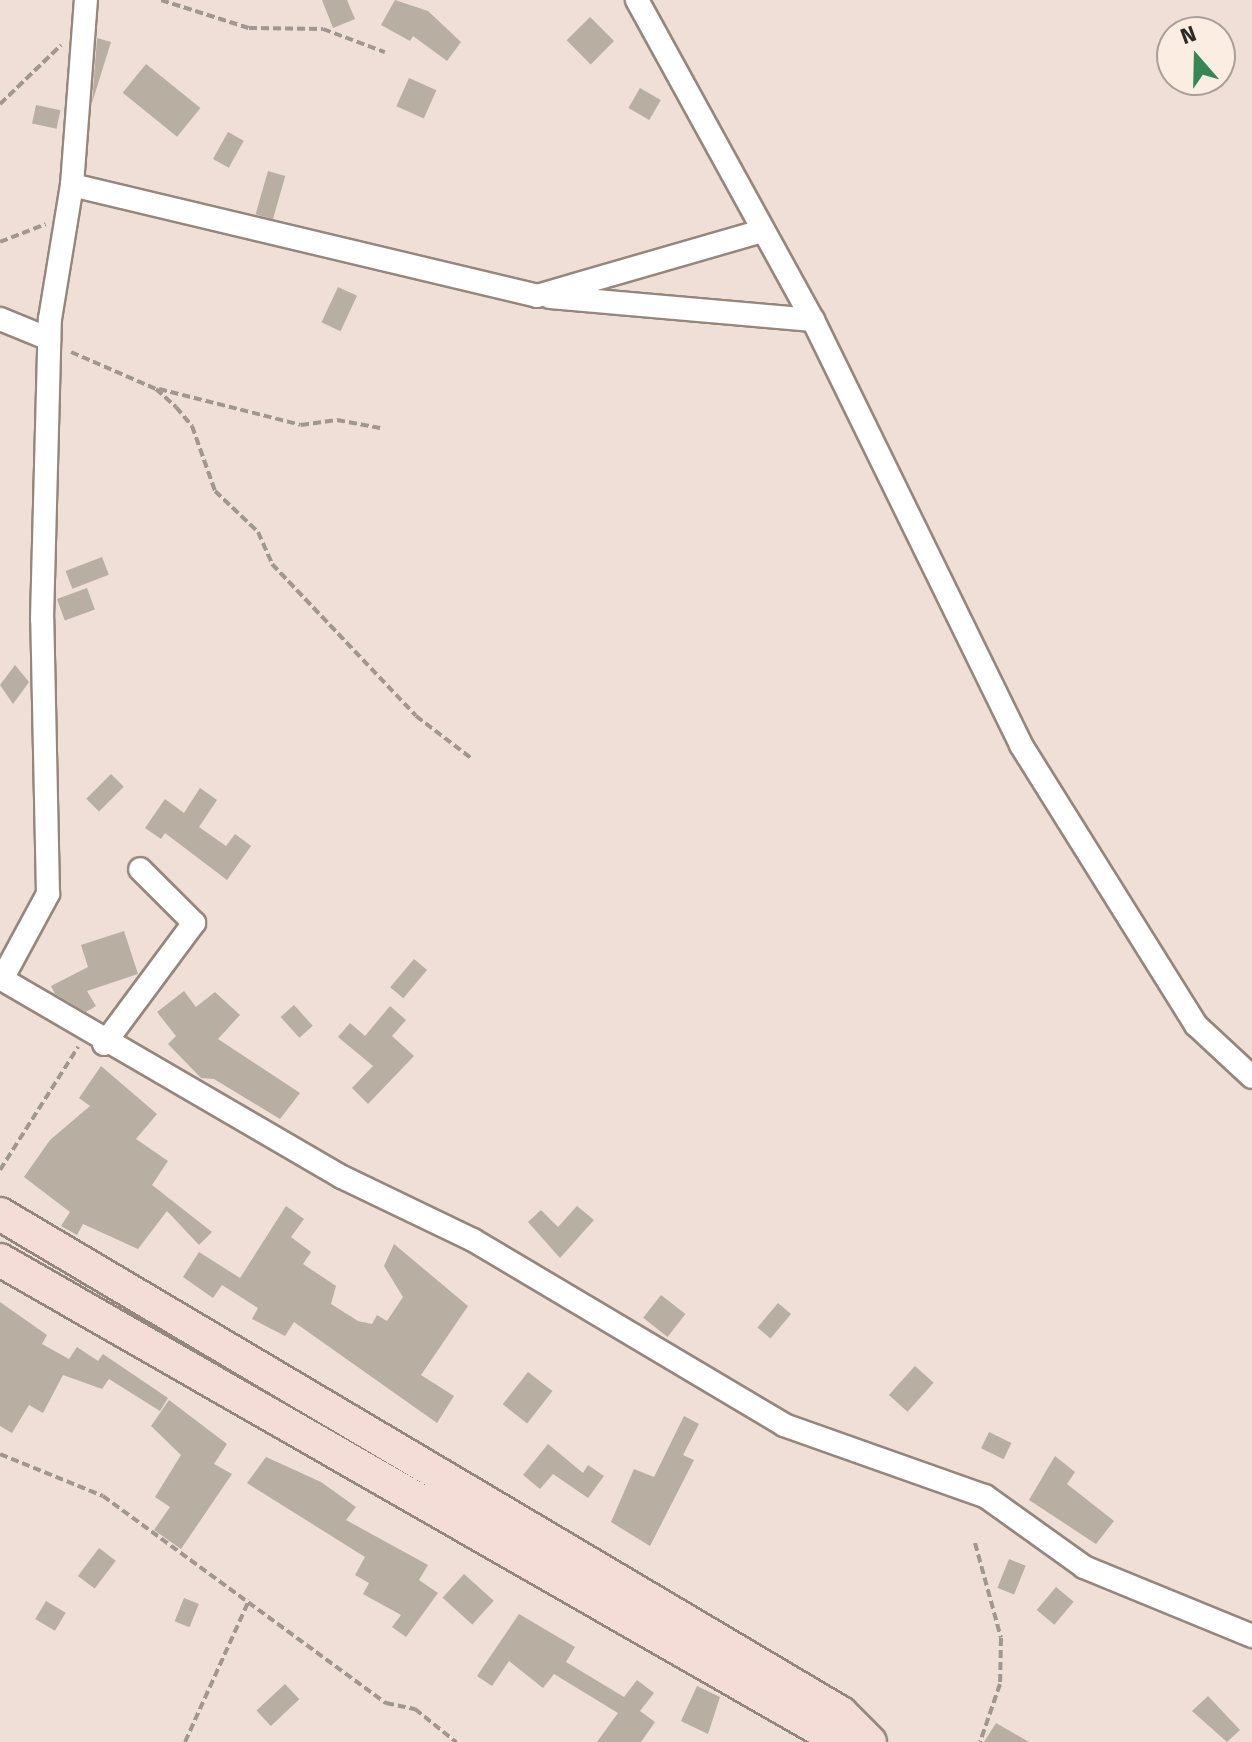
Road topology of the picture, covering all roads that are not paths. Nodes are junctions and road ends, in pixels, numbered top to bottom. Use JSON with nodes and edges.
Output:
{"nodes":[{"id":1,"x":86,"y":0,"type":"edge"},
{"id":2,"x":637,"y":0,"type":"edge"},
{"id":3,"x":72,"y":185,"type":"junction"},
{"id":4,"x":759,"y":232,"type":"junction"},
{"id":5,"x":537,"y":296,"type":"junction"},
{"id":6,"x":0,"y":319,"type":"edge"},
{"id":7,"x":813,"y":320,"type":"junction"},
{"id":8,"x":49,"y":339,"type":"junction"},
{"id":9,"x":140,"y":869,"type":"dead end"},
{"id":10,"x":1,"y":978,"type":"edge"},
{"id":11,"x":96,"y":1039,"type":"junction"},
{"id":12,"x":1252,"y":1077,"type":"edge"},
{"id":13,"x":0,"y":1214,"type":"edge"},
{"id":14,"x":0,"y":1260,"type":"edge"},
{"id":15,"x":1252,"y":1636,"type":"edge"},
{"id":16,"x":860,"y":1742,"type":"edge"},
{"id":17,"x":870,"y":1742,"type":"edge"}],
"edges":[{"from":1,"to":3,"type":"street"},
{"from":2,"to":4,"type":"street"},
{"from":3,"to":5,"type":"street"},
{"from":3,"to":8,"type":"street"},
{"from":4,"to":5,"type":"street"},
{"from":4,"to":7,"type":"street"},
{"from":5,"to":7,"type":"street"},
{"from":6,"to":8,"type":"street"},
{"from":7,"to":12,"type":"street"},
{"from":8,"to":10,"type":"street"},
{"from":9,"to":11,"type":"street"},
{"from":10,"to":11,"type":"street"},
{"from":11,"to":15,"type":"street"},
{"from":13,"to":17,"type":"main road"},
{"from":14,"to":16,"type":"main road"}]}
